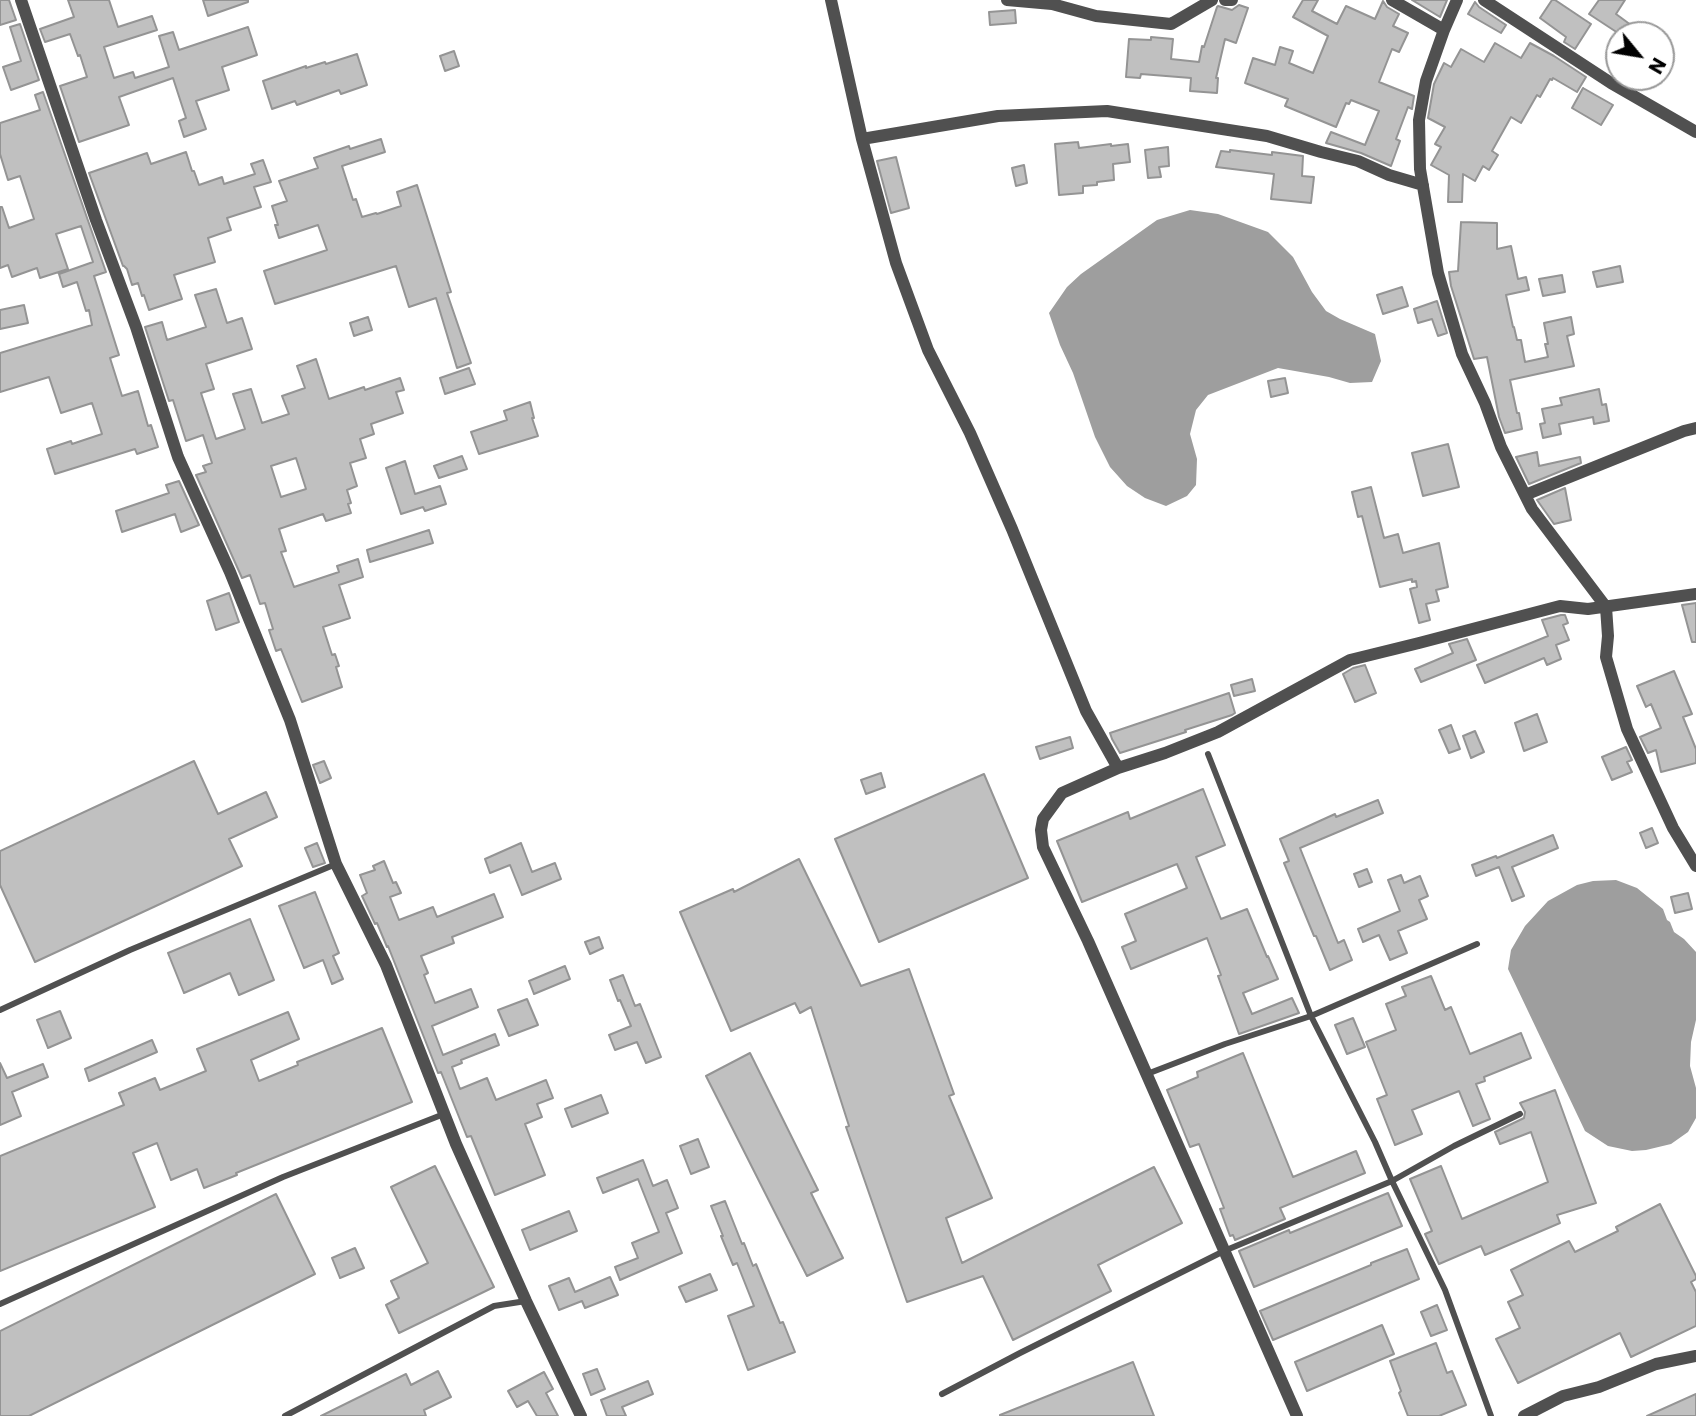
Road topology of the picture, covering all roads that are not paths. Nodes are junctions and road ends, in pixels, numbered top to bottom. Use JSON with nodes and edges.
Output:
{"nodes":[{"id":1,"x":21,"y":0,"type":"edge"},
{"id":2,"x":831,"y":0,"type":"edge"},
{"id":3,"x":1007,"y":0,"type":"edge"},
{"id":4,"x":1212,"y":0,"type":"edge"},
{"id":5,"x":1225,"y":0,"type":"edge"},
{"id":6,"x":1232,"y":0,"type":"edge"},
{"id":7,"x":1392,"y":0,"type":"edge"},
{"id":8,"x":1457,"y":0,"type":"edge"},
{"id":9,"x":1484,"y":0,"type":"edge"},
{"id":10,"x":1444,"y":30,"type":"junction"},
{"id":11,"x":1696,"y":132,"type":"edge"},
{"id":12,"x":862,"y":139,"type":"junction"},
{"id":13,"x":1423,"y":185,"type":"junction"},
{"id":14,"x":1696,"y":428,"type":"edge"},
{"id":15,"x":1525,"y":495,"type":"junction"},
{"id":16,"x":1696,"y":594,"type":"edge"},
{"id":17,"x":1606,"y":607,"type":"junction"},
{"id":18,"x":1208,"y":754,"type":"dead end"},
{"id":19,"x":1118,"y":768,"type":"junction"},
{"id":20,"x":336,"y":864,"type":"junction"},
{"id":21,"x":1696,"y":866,"type":"edge"},
{"id":22,"x":1477,"y":944,"type":"dead end"},
{"id":23,"x":0,"y":1010,"type":"edge"},
{"id":24,"x":1311,"y":1016,"type":"junction"},
{"id":25,"x":1147,"y":1074,"type":"junction"},
{"id":26,"x":444,"y":1114,"type":"junction"},
{"id":27,"x":1520,"y":1114,"type":"dead end"},
{"id":28,"x":1392,"y":1181,"type":"junction"},
{"id":29,"x":1224,"y":1251,"type":"junction"},
{"id":30,"x":526,"y":1301,"type":"junction"},
{"id":31,"x":0,"y":1304,"type":"edge"},
{"id":32,"x":1696,"y":1356,"type":"edge"},
{"id":33,"x":942,"y":1394,"type":"dead end"},
{"id":34,"x":285,"y":1416,"type":"edge"},
{"id":35,"x":581,"y":1416,"type":"edge"},
{"id":36,"x":1297,"y":1416,"type":"edge"},
{"id":37,"x":1492,"y":1416,"type":"edge"},
{"id":38,"x":1524,"y":1416,"type":"edge"}],
"edges":[{"from":1,"to":20,"type":"street"},
{"from":2,"to":12,"type":"street"},
{"from":3,"to":4,"type":"street"},
{"from":5,"to":6,"type":"street"},
{"from":7,"to":10,"type":"street"},
{"from":8,"to":10,"type":"street"},
{"from":9,"to":11,"type":"street"},
{"from":10,"to":13,"type":"street"},
{"from":12,"to":13,"type":"street"},
{"from":12,"to":19,"type":"street"},
{"from":13,"to":15,"type":"street"},
{"from":14,"to":15,"type":"street"},
{"from":15,"to":17,"type":"street"},
{"from":16,"to":17,"type":"street"},
{"from":17,"to":19,"type":"street"},
{"from":17,"to":21,"type":"street"},
{"from":18,"to":24,"type":"lane"},
{"from":19,"to":25,"type":"street"},
{"from":20,"to":23,"type":"lane"},
{"from":20,"to":26,"type":"street"},
{"from":22,"to":24,"type":"lane"},
{"from":24,"to":25,"type":"lane"},
{"from":24,"to":28,"type":"lane"},
{"from":25,"to":29,"type":"street"},
{"from":26,"to":30,"type":"street"},
{"from":26,"to":31,"type":"lane"},
{"from":27,"to":28,"type":"lane"},
{"from":28,"to":29,"type":"lane"},
{"from":28,"to":37,"type":"lane"},
{"from":29,"to":33,"type":"lane"},
{"from":29,"to":36,"type":"street"},
{"from":30,"to":34,"type":"lane"},
{"from":30,"to":35,"type":"street"},
{"from":32,"to":38,"type":"street"}]}
